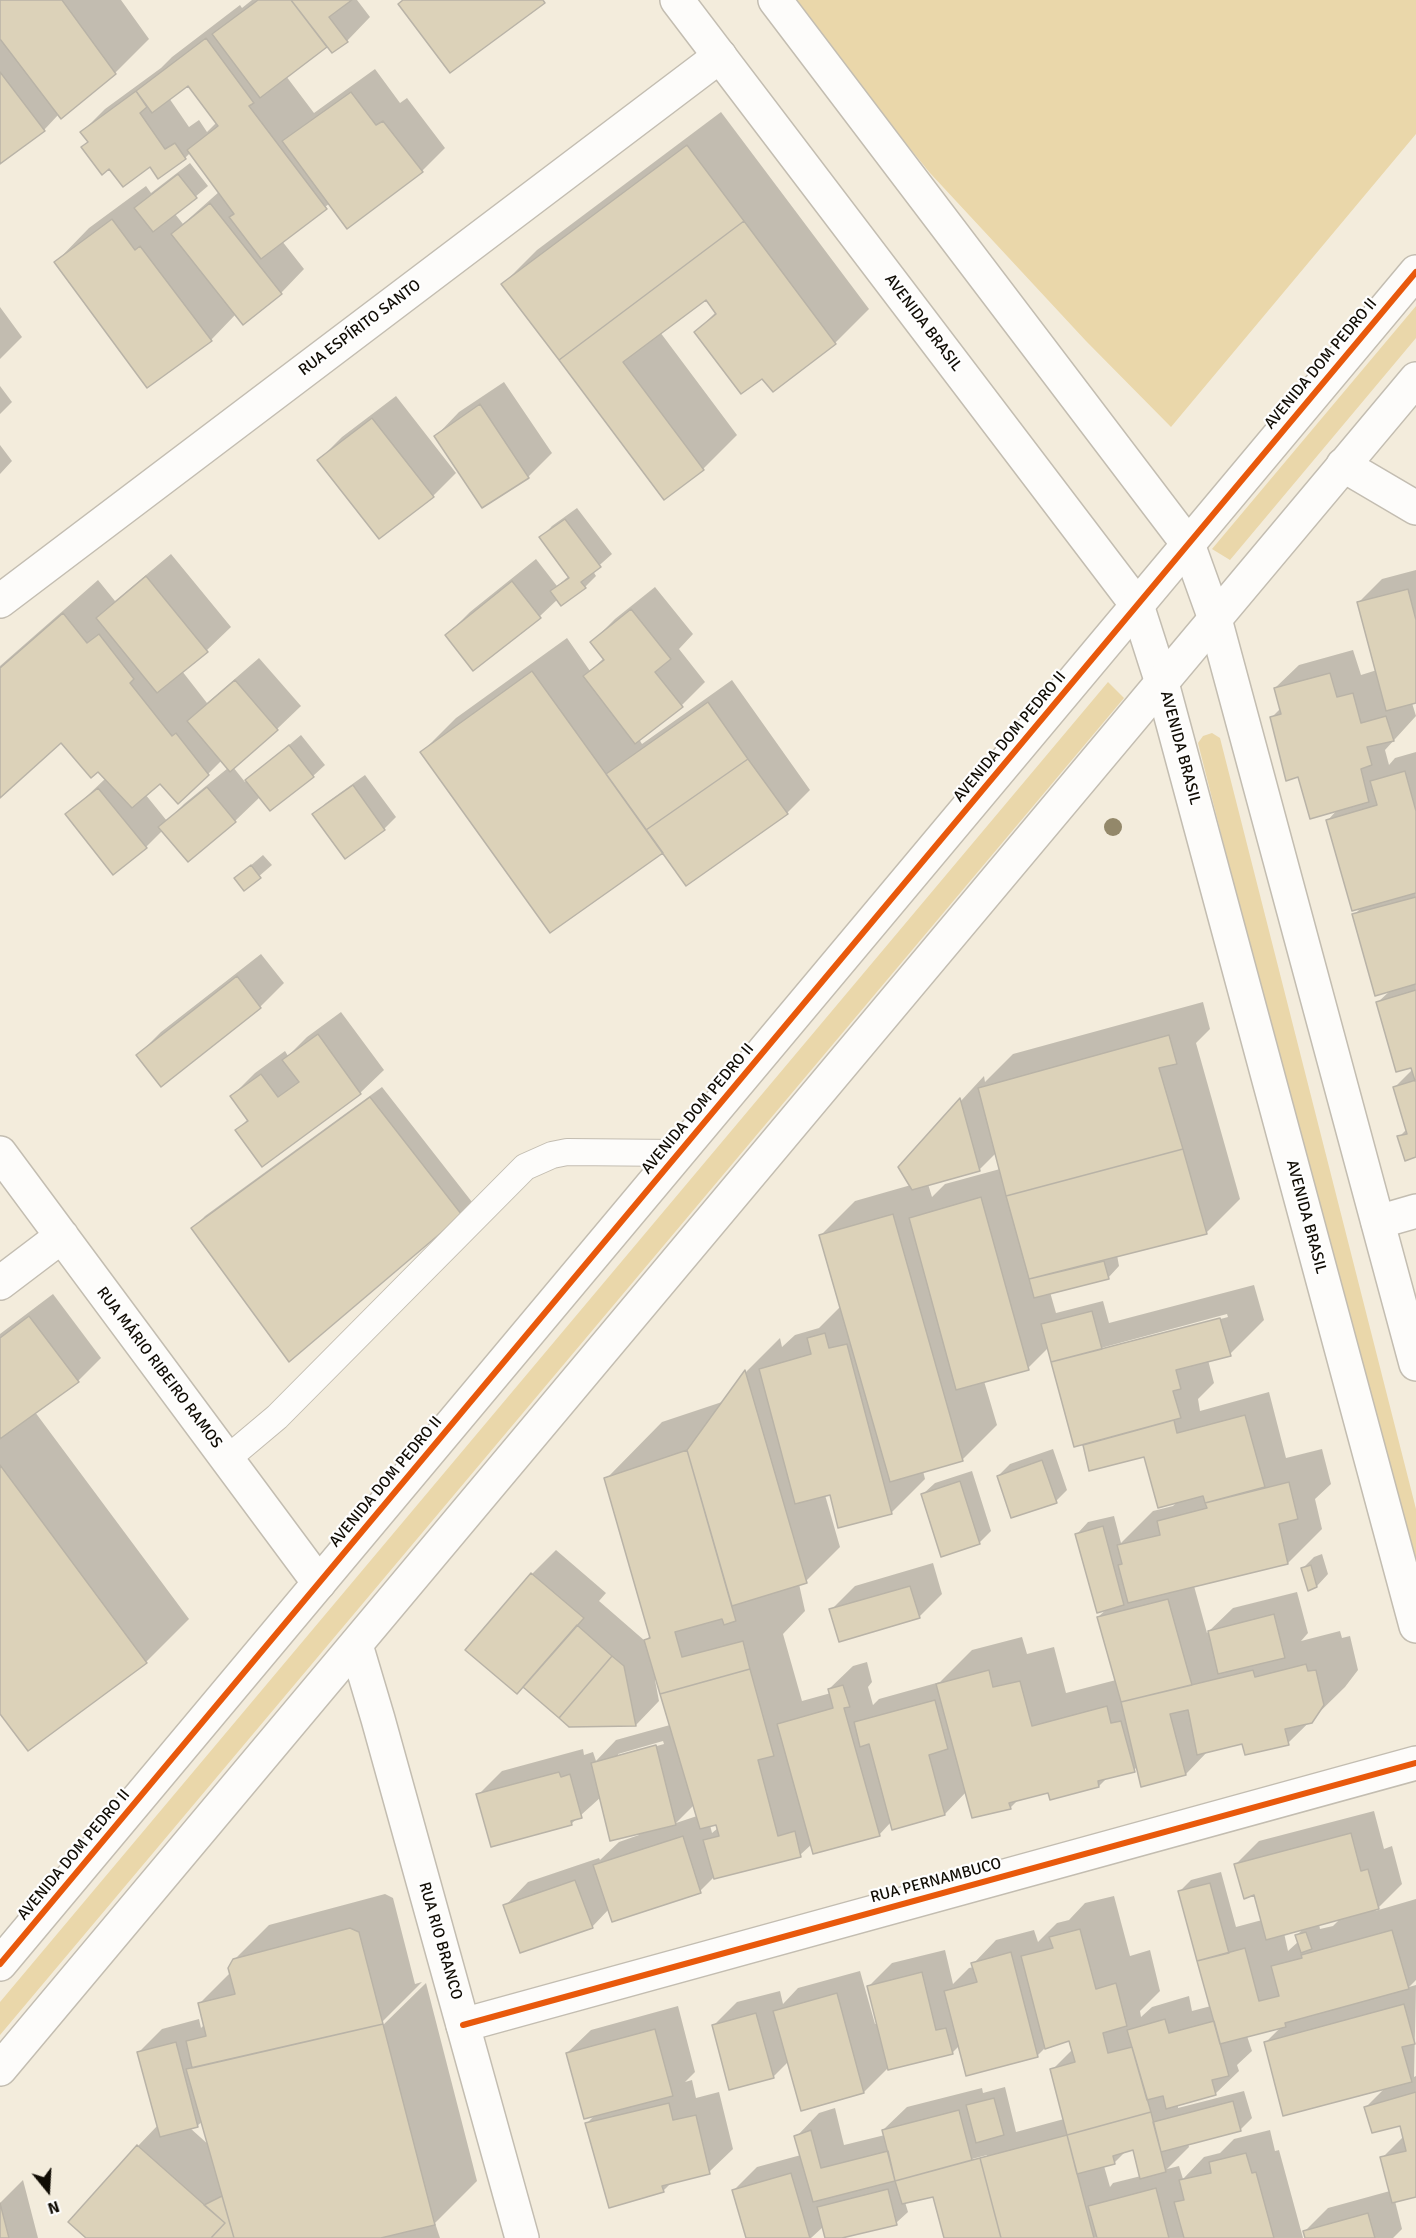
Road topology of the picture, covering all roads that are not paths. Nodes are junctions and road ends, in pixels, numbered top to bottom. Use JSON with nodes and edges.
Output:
{"nodes":[{"id":1,"x":677,"y":0,"type":"edge"},
{"id":2,"x":775,"y":0,"type":"edge"},
{"id":3,"x":720,"y":56,"type":"junction"},
{"id":4,"x":1416,"y":272,"type":"edge"},
{"id":5,"x":1416,"y":379,"type":"edge"},
{"id":6,"x":1343,"y":465,"type":"junction"},
{"id":7,"x":1416,"y":508,"type":"edge"},
{"id":8,"x":1188,"y":544,"type":"junction"},
{"id":9,"x":0,"y":601,"type":"edge"},
{"id":10,"x":1137,"y":604,"type":"junction"},
{"id":11,"x":1215,"y":619,"type":"junction"},
{"id":12,"x":1162,"y":683,"type":"junction"},
{"id":13,"x":0,"y":1153,"type":"edge"},
{"id":14,"x":679,"y":1153,"type":"junction"},
{"id":15,"x":1416,"y":1211,"type":"edge"},
{"id":16,"x":1378,"y":1222,"type":"junction"},
{"id":17,"x":62,"y":1236,"type":"junction"},
{"id":18,"x":0,"y":1283,"type":"edge"},
{"id":19,"x":1416,"y":1364,"type":"edge"},
{"id":20,"x":227,"y":1459,"type":"junction"},
{"id":21,"x":319,"y":1583,"type":"junction"},
{"id":22,"x":1416,"y":1626,"type":"edge"},
{"id":23,"x":356,"y":1645,"type":"junction"},
{"id":24,"x":1416,"y":1763,"type":"edge"},
{"id":25,"x":0,"y":1964,"type":"edge"},
{"id":26,"x":463,"y":2025,"type":"junction"},
{"id":27,"x":0,"y":2069,"type":"edge"},
{"id":28,"x":522,"y":2238,"type":"edge"}],
"edges":[{"from":1,"to":3,"type":"main road","name":"AVENIDA BRASIL"},
{"from":2,"to":8,"type":"main road"},
{"from":3,"to":9,"type":"main road","name":"RUA ESPÍRITO SANTO"},
{"from":3,"to":10,"type":"main road","name":"AVENIDA BRASIL"},
{"from":4,"to":8,"type":"main road","name":"AVENIDA DOM PEDRO II"},
{"from":5,"to":6,"type":"main road"},
{"from":6,"to":7,"type":"main road"},
{"from":6,"to":11,"type":"main road"},
{"from":8,"to":10,"type":"main road","name":"AVENIDA DOM PEDRO II"},
{"from":8,"to":11,"type":"main road"},
{"from":10,"to":12,"type":"main road","name":"AVENIDA BRASIL"},
{"from":10,"to":14,"type":"main road","name":"AVENIDA DOM PEDRO II"},
{"from":11,"to":12,"type":"main road"},
{"from":11,"to":16,"type":"main road"},
{"from":12,"to":22,"type":"main road","name":"AVENIDA BRASIL"},
{"from":12,"to":23,"type":"main road"},
{"from":13,"to":17,"type":"main road","name":"RUA MÁRIO RIBEIRO RAMOS"},
{"from":14,"to":20,"type":"lane"},
{"from":14,"to":21,"type":"main road","name":"AVENIDA DOM PEDRO II"},
{"from":15,"to":16,"type":"main road"},
{"from":16,"to":19,"type":"main road"},
{"from":17,"to":18,"type":"main road"},
{"from":17,"to":20,"type":"main road","name":"RUA MÁRIO RIBEIRO RAMOS"},
{"from":20,"to":21,"type":"main road","name":"RUA MÁRIO RIBEIRO RAMOS"},
{"from":21,"to":25,"type":"main road","name":"AVENIDA DOM PEDRO II"},
{"from":23,"to":26,"type":"main road","name":"RUA RIO BRANCO"},
{"from":23,"to":27,"type":"main road"},
{"from":24,"to":26,"type":"main road","name":"RUA PERNAMBUCO"},
{"from":26,"to":28,"type":"main road","name":"RUA RIO BRANCO"}]}
